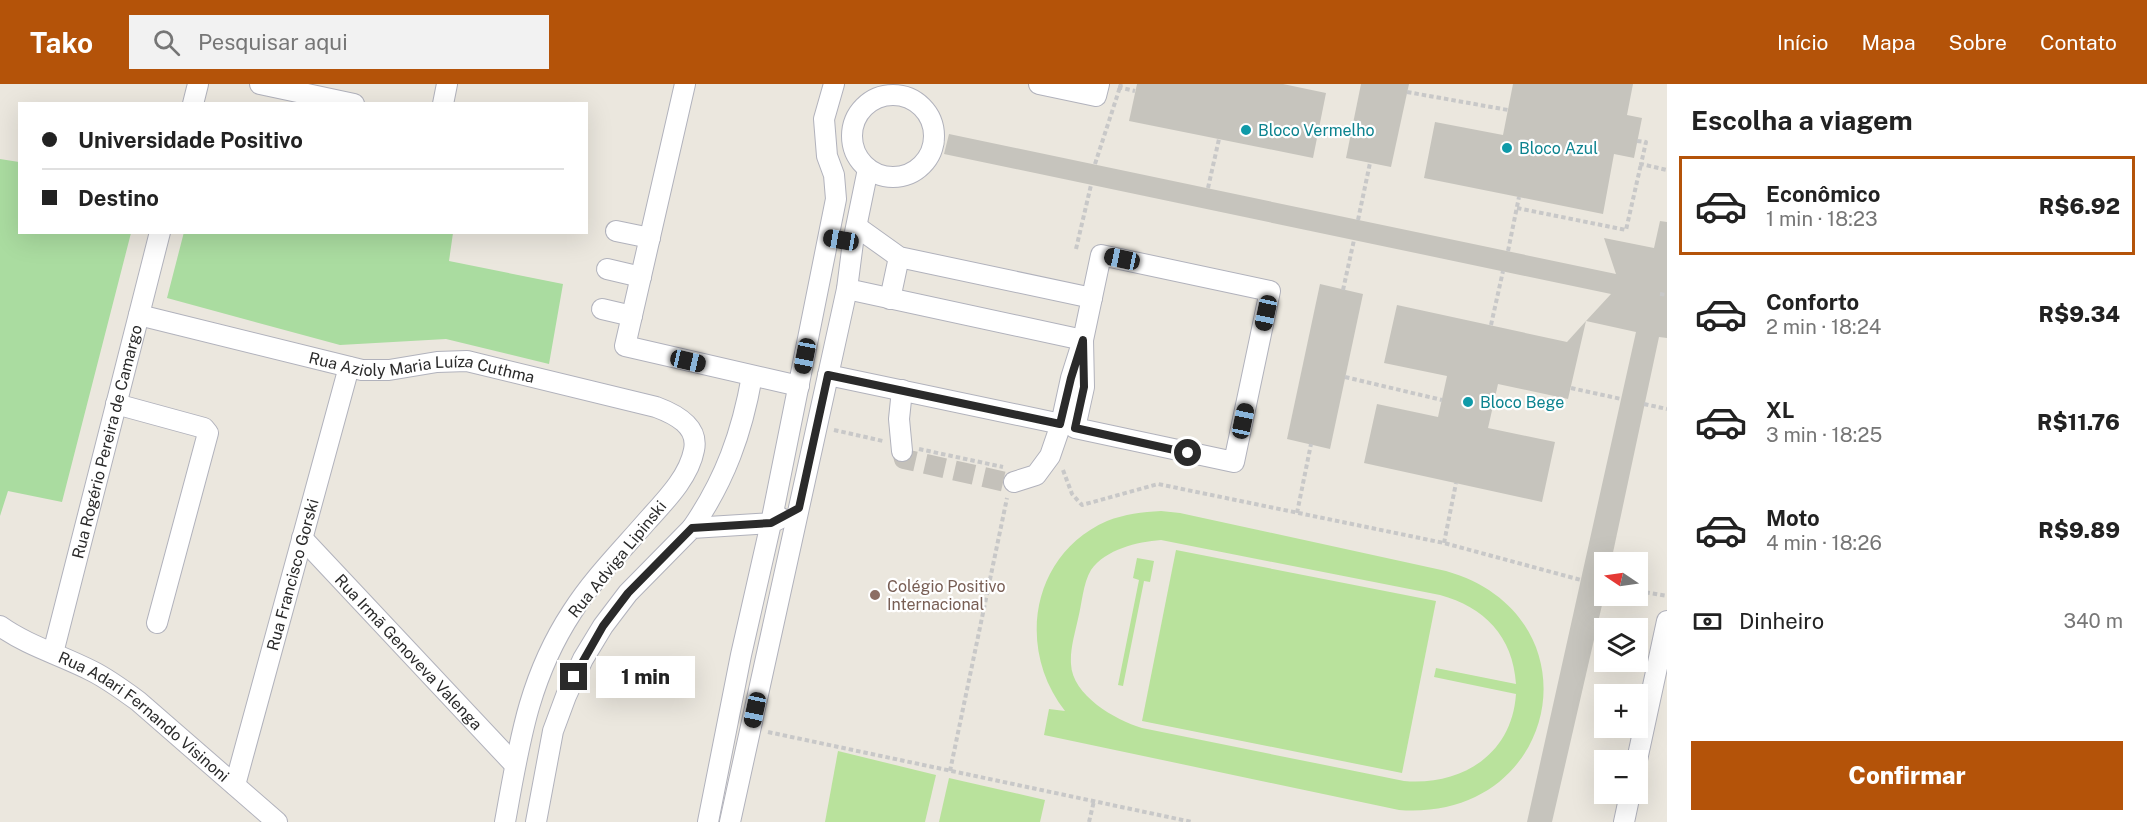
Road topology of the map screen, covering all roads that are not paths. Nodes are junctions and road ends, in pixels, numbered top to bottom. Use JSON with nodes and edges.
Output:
{"nodes":[{"id":1,"x":198,"y":84,"type":"edge"},
{"id":2,"x":260,"y":84,"type":"edge"},
{"id":3,"x":447,"y":84,"type":"edge"},
{"id":4,"x":685,"y":84,"type":"edge"},
{"id":5,"x":834,"y":84,"type":"edge"},
{"id":6,"x":1039,"y":84,"type":"edge"},
{"id":7,"x":1099,"y":84,"type":"edge"},
{"id":8,"x":893,"y":90,"type":"edge"},
{"id":9,"x":194,"y":102,"type":"edge"},
{"id":10,"x":345,"y":102,"type":"edge"},
{"id":11,"x":442,"y":102,"type":"edge"},
{"id":12,"x":868,"y":169,"type":"junction"},
{"id":13,"x":616,"y":231,"type":"dead end"},
{"id":14,"x":159,"y":234,"type":"edge"},
{"id":15,"x":855,"y":234,"type":"junction"},
{"id":16,"x":829,"y":237,"type":"junction"},
{"id":17,"x":650,"y":238,"type":"junction"},
{"id":18,"x":899,"y":257,"type":"junction"},
{"id":19,"x":607,"y":269,"type":"dead end"},
{"id":20,"x":641,"y":277,"type":"junction"},
{"id":21,"x":847,"y":289,"type":"junction"},
{"id":22,"x":1092,"y":298,"type":"junction"},
{"id":23,"x":890,"y":299,"type":"junction"},
{"id":24,"x":602,"y":309,"type":"dead end"},
{"id":25,"x":139,"y":315,"type":"junction"},
{"id":26,"x":632,"y":316,"type":"junction"},
{"id":27,"x":1083,"y":340,"type":"junction"},
{"id":28,"x":349,"y":367,"type":"junction"},
{"id":29,"x":828,"y":375,"type":"junction"},
{"id":30,"x":752,"y":376,"type":"junction"},
{"id":31,"x":799,"y":386,"type":"junction"},
{"id":32,"x":902,"y":390,"type":"junction"},
{"id":33,"x":116,"y":404,"type":"junction"},
{"id":34,"x":1060,"y":424,"type":"junction"},
{"id":35,"x":694,"y":436,"type":"joint"},
{"id":36,"x":901,"y":448,"type":"road end"},
{"id":37,"x":1012,"y":482,"type":"tunnel mouth"},
{"id":38,"x":799,"y":508,"type":"junction"},
{"id":39,"x":771,"y":523,"type":"junction"},
{"id":40,"x":692,"y":528,"type":"junction"},
{"id":41,"x":302,"y":538,"type":"junction"},
{"id":42,"x":1667,"y":621,"type":"edge"},
{"id":43,"x":157,"y":623,"type":"dead end"},
{"id":44,"x":0,"y":626,"type":"edge"},
{"id":45,"x":52,"y":653,"type":"junction"},
{"id":46,"x":1639,"y":750,"type":"edge"},
{"id":47,"x":515,"y":765,"type":"junction"},
{"id":48,"x":235,"y":784,"type":"junction"},
{"id":49,"x":1628,"y":804,"type":"edge"},
{"id":50,"x":277,"y":822,"type":"edge"},
{"id":51,"x":505,"y":822,"type":"edge"},
{"id":52,"x":536,"y":822,"type":"edge"},
{"id":53,"x":708,"y":822,"type":"edge"},
{"id":54,"x":730,"y":822,"type":"edge"},
{"id":55,"x":1624,"y":822,"type":"edge"}],
"edges":[{"from":1,"to":9,"type":"street"},
{"from":2,"to":10,"type":"street"},
{"from":3,"to":11,"type":"street"},
{"from":4,"to":17,"type":"street"},
{"from":5,"to":16,"type":"street"},
{"from":6,"to":7,"type":"street"},
{"from":8,"to":12,"type":"street"},
{"from":8,"to":12,"type":"street"},
{"from":12,"to":15,"type":"street"},
{"from":13,"to":17,"type":"street"},
{"from":14,"to":25,"type":"street","name":"Rua Rogério Pereira de Camargo"},
{"from":15,"to":16,"type":"street"},
{"from":15,"to":18,"type":"street"},
{"from":15,"to":21,"type":"street"},
{"from":16,"to":31,"type":"street"},
{"from":17,"to":20,"type":"street"},
{"from":18,"to":22,"type":"street"},
{"from":18,"to":23,"type":"street"},
{"from":19,"to":20,"type":"street"},
{"from":20,"to":26,"type":"street"},
{"from":21,"to":23,"type":"street"},
{"from":21,"to":29,"type":"street"},
{"from":22,"to":27,"type":"street"},
{"from":22,"to":27,"type":"street"},
{"from":23,"to":27,"type":"street"},
{"from":24,"to":26,"type":"street"},
{"from":25,"to":28,"type":"street","name":"Rua Azioly Maria Luíza Cuthma"},
{"from":25,"to":33,"type":"street","name":"Rua Rogério Pereira de Camargo"},
{"from":26,"to":30,"type":"street"},
{"from":27,"to":34,"type":"street"},
{"from":28,"to":35,"type":"street","name":"Rua Azioly Maria Luíza Cuthma"},
{"from":28,"to":41,"type":"street","name":"Rua Francisco Gorski"},
{"from":29,"to":32,"type":"street"},
{"from":29,"to":38,"type":"street"},
{"from":30,"to":31,"type":"street"},
{"from":30,"to":40,"type":"street"},
{"from":31,"to":39,"type":"street"},
{"from":32,"to":34,"type":"street"},
{"from":32,"to":36,"type":"street"},
{"from":33,"to":43,"type":"street"},
{"from":33,"to":45,"type":"street","name":"Rua Rogério Pereira de Camargo"},
{"from":34,"to":37,"type":"street"},
{"from":35,"to":47,"type":"street","name":"Rua Adviga Lipinski"},
{"from":38,"to":39,"type":"street"},
{"from":38,"to":54,"type":"street"},
{"from":39,"to":40,"type":"street"},
{"from":39,"to":53,"type":"street"},
{"from":40,"to":52,"type":"street"},
{"from":41,"to":47,"type":"street","name":"Rua Irmã Genoveva Valenga"},
{"from":41,"to":48,"type":"street","name":"Rua Francisco Gorski"},
{"from":42,"to":46,"type":"street"},
{"from":44,"to":45,"type":"street","name":"Rua Adari Fernando Visinoni"},
{"from":45,"to":48,"type":"street","name":"Rua Adari Fernando Visinoni"},
{"from":47,"to":51,"type":"street","name":"Rua Adviga Lipinski"},
{"from":48,"to":50,"type":"street","name":"Rua Adari Fernando Visinoni"},
{"from":49,"to":55,"type":"street"}]}
